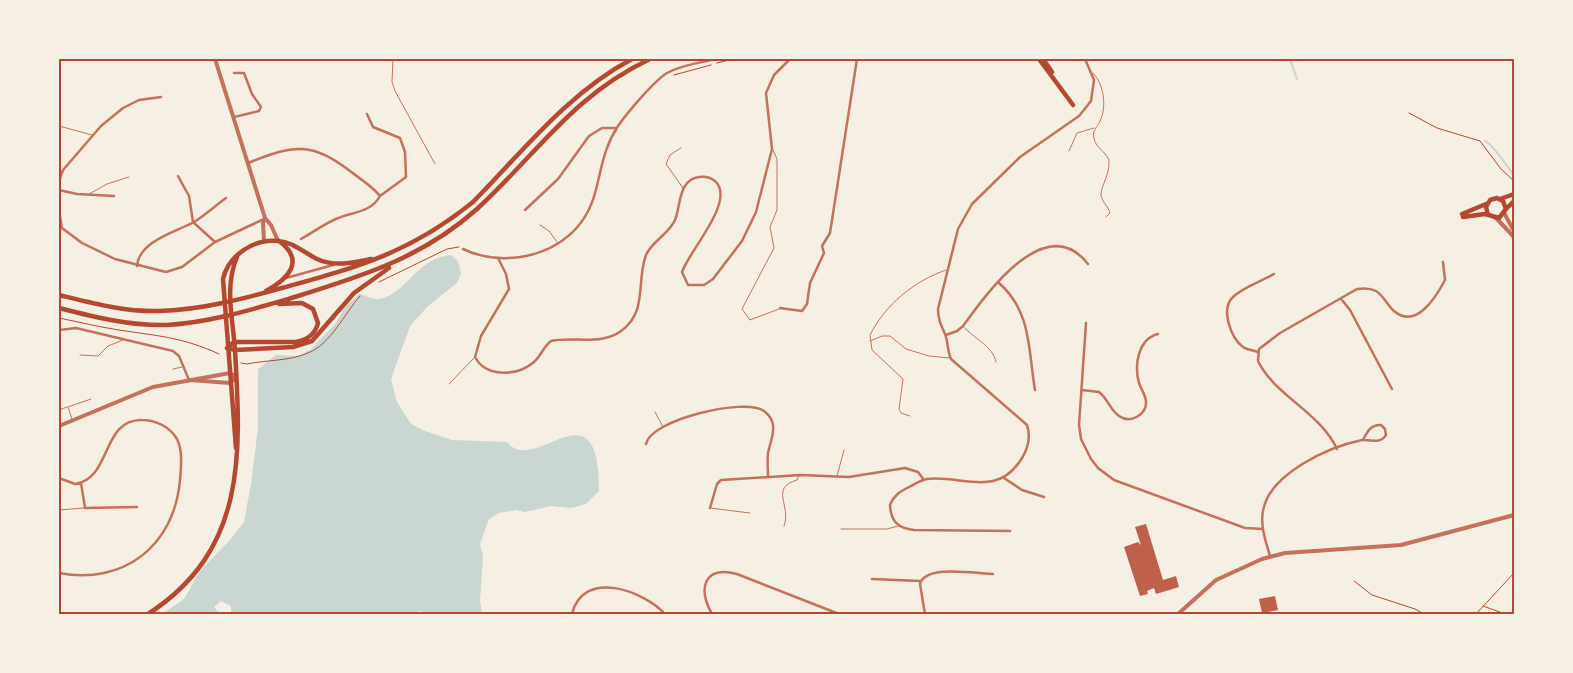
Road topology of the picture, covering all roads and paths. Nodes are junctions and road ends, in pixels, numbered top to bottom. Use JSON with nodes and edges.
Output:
{"nodes":[{"id":1,"x":215,"y":59,"type":"edge"},
{"id":2,"x":393,"y":59,"type":"edge"},
{"id":3,"x":632,"y":59,"type":"edge"},
{"id":4,"x":650,"y":59,"type":"edge"},
{"id":5,"x":715,"y":59,"type":"edge"},
{"id":6,"x":733,"y":59,"type":"edge"},
{"id":7,"x":790,"y":59,"type":"edge"},
{"id":8,"x":857,"y":59,"type":"edge"},
{"id":9,"x":1039,"y":59,"type":"edge"},
{"id":10,"x":1043,"y":59,"type":"edge"},
{"id":11,"x":1085,"y":59,"type":"edge"},
{"id":12,"x":234,"y":73,"type":"dead end"},
{"id":13,"x":1092,"y":73,"type":"junction"},
{"id":14,"x":666,"y":74,"type":"junction"},
{"id":15,"x":161,"y":97,"type":"dead end"},
{"id":16,"x":1410,"y":113,"type":"dead end"},
{"id":17,"x":367,"y":114,"type":"dead end"},
{"id":18,"x":234,"y":117,"type":"junction"},
{"id":19,"x":59,"y":126,"type":"edge"},
{"id":20,"x":617,"y":128,"type":"junction"},
{"id":21,"x":1094,"y":128,"type":"junction"},
{"id":22,"x":92,"y":136,"type":"junction"},
{"id":23,"x":682,"y":148,"type":"dead end"},
{"id":24,"x":772,"y":149,"type":"junction"},
{"id":25,"x":1069,"y":151,"type":"dead end"},
{"id":26,"x":248,"y":163,"type":"junction"},
{"id":27,"x":436,"y":164,"type":"dead end"},
{"id":28,"x":178,"y":176,"type":"dead end"},
{"id":29,"x":129,"y":177,"type":"dead end"},
{"id":30,"x":59,"y":178,"type":"edge"},
{"id":31,"x":1514,"y":181,"type":"edge"},
{"id":32,"x":683,"y":188,"type":"junction"},
{"id":33,"x":59,"y":190,"type":"edge"},
{"id":34,"x":59,"y":194,"type":"edge"},
{"id":35,"x":88,"y":194,"type":"junction"},
{"id":36,"x":1514,"y":194,"type":"edge"},
{"id":37,"x":114,"y":196,"type":"dead end"},
{"id":38,"x":380,"y":196,"type":"junction"},
{"id":39,"x":226,"y":198,"type":"dead end"},
{"id":40,"x":1500,"y":199,"type":"junction"},
{"id":41,"x":1513,"y":203,"type":"edge"},
{"id":42,"x":1486,"y":204,"type":"junction"},
{"id":43,"x":525,"y":210,"type":"dead end"},
{"id":44,"x":59,"y":211,"type":"edge"},
{"id":45,"x":1505,"y":211,"type":"junction"},
{"id":46,"x":1488,"y":215,"type":"junction"},
{"id":47,"x":1106,"y":217,"type":"dead end"},
{"id":48,"x":265,"y":218,"type":"junction"},
{"id":49,"x":1496,"y":218,"type":"junction"},
{"id":50,"x":59,"y":222,"type":"edge"},
{"id":51,"x":194,"y":222,"type":"junction"},
{"id":52,"x":540,"y":226,"type":"dead end"},
{"id":53,"x":1514,"y":231,"type":"edge"},
{"id":54,"x":1514,"y":236,"type":"edge"},
{"id":55,"x":301,"y":239,"type":"dead end"},
{"id":56,"x":278,"y":240,"type":"junction"},
{"id":57,"x":264,"y":241,"type":"junction"},
{"id":58,"x":215,"y":242,"type":"junction"},
{"id":59,"x":558,"y":244,"type":"junction"},
{"id":60,"x":463,"y":249,"type":"joint"},
{"id":61,"x":385,"y":256,"type":"junction"},
{"id":62,"x":406,"y":258,"type":"junction"},
{"id":63,"x":498,"y":258,"type":"junction"},
{"id":64,"x":1443,"y":262,"type":"dead end"},
{"id":65,"x":337,"y":264,"type":"junction"},
{"id":66,"x":1088,"y":264,"type":"dead end"},
{"id":67,"x":137,"y":266,"type":"junction"},
{"id":68,"x":947,"y":270,"type":"junction"},
{"id":69,"x":1274,"y":274,"type":"dead end"},
{"id":70,"x":395,"y":275,"type":"dead end"},
{"id":71,"x":286,"y":278,"type":"junction"},
{"id":72,"x":999,"y":283,"type":"junction"},
{"id":73,"x":226,"y":288,"type":"junction"},
{"id":74,"x":59,"y":294,"type":"edge"},
{"id":75,"x":258,"y":295,"type":"junction"},
{"id":76,"x":1342,"y":300,"type":"junction"},
{"id":77,"x":265,"y":306,"type":"junction"},
{"id":78,"x":59,"y":308,"type":"edge"},
{"id":79,"x":780,"y":308,"type":"joint"},
{"id":80,"x":59,"y":318,"type":"edge"},
{"id":81,"x":1086,"y":323,"type":"dead end"},
{"id":82,"x":963,"y":326,"type":"junction"},
{"id":83,"x":59,"y":330,"type":"edge"},
{"id":84,"x":1158,"y":334,"type":"dead end"},
{"id":85,"x":946,"y":335,"type":"junction"},
{"id":86,"x":124,"y":339,"type":"junction"},
{"id":87,"x":870,"y":341,"type":"junction"},
{"id":88,"x":234,"y":342,"type":"junction"},
{"id":89,"x":227,"y":348,"type":"junction"},
{"id":90,"x":235,"y":350,"type":"junction"},
{"id":91,"x":1258,"y":352,"type":"junction"},
{"id":92,"x":219,"y":354,"type":"dead end"},
{"id":93,"x":80,"y":355,"type":"dead end"},
{"id":94,"x":475,"y":357,"type":"junction"},
{"id":95,"x":951,"y":358,"type":"junction"},
{"id":96,"x":996,"y":362,"type":"dead end"},
{"id":97,"x":184,"y":366,"type":"junction"},
{"id":98,"x":173,"y":369,"type":"dead end"},
{"id":99,"x":230,"y":373,"type":"junction"},
{"id":100,"x":236,"y":377,"type":"junction"},
{"id":101,"x":190,"y":380,"type":"junction"},
{"id":102,"x":230,"y":383,"type":"junction"},
{"id":103,"x":449,"y":384,"type":"dead end"},
{"id":104,"x":1392,"y":388,"type":"dead end"},
{"id":105,"x":1035,"y":390,"type":"dead end"},
{"id":106,"x":1082,"y":390,"type":"junction"},
{"id":107,"x":91,"y":399,"type":"dead end"},
{"id":108,"x":68,"y":407,"type":"junction"},
{"id":109,"x":59,"y":410,"type":"edge"},
{"id":110,"x":655,"y":412,"type":"dead end"},
{"id":111,"x":910,"y":416,"type":"dead end"},
{"id":112,"x":72,"y":420,"type":"junction"},
{"id":113,"x":59,"y":426,"type":"edge"},
{"id":114,"x":663,"y":428,"type":"junction"},
{"id":115,"x":1363,"y":440,"type":"junction"},
{"id":116,"x":646,"y":444,"type":"dead end"},
{"id":117,"x":1337,"y":449,"type":"junction"},
{"id":118,"x":844,"y":450,"type":"dead end"},
{"id":119,"x":237,"y":454,"type":"junction"},
{"id":120,"x":800,"y":475,"type":"junction"},
{"id":121,"x":768,"y":476,"type":"junction"},
{"id":122,"x":837,"y":476,"type":"junction"},
{"id":123,"x":59,"y":478,"type":"edge"},
{"id":124,"x":1004,"y":478,"type":"junction"},
{"id":125,"x":924,"y":480,"type":"junction"},
{"id":126,"x":81,"y":483,"type":"junction"},
{"id":127,"x":1044,"y":497,"type":"dead end"},
{"id":128,"x":137,"y":507,"type":"dead end"},
{"id":129,"x":85,"y":508,"type":"junction"},
{"id":130,"x":710,"y":508,"type":"joint"},
{"id":131,"x":59,"y":510,"type":"edge"},
{"id":132,"x":750,"y":512,"type":"dead end"},
{"id":133,"x":1514,"y":515,"type":"edge"},
{"id":134,"x":784,"y":526,"type":"dead end"},
{"id":135,"x":898,"y":526,"type":"junction"},
{"id":136,"x":841,"y":528,"type":"dead end"},
{"id":137,"x":1263,"y":529,"type":"junction"},
{"id":138,"x":1010,"y":531,"type":"dead end"},
{"id":139,"x":1270,"y":556,"type":"junction"},
{"id":140,"x":59,"y":573,"type":"edge"},
{"id":141,"x":1514,"y":573,"type":"edge"},
{"id":142,"x":993,"y":574,"type":"dead end"},
{"id":143,"x":872,"y":578,"type":"dead end"},
{"id":144,"x":920,"y":581,"type":"junction"},
{"id":145,"x":1354,"y":581,"type":"dead end"},
{"id":146,"x":1483,"y":606,"type":"junction"},
{"id":147,"x":148,"y":614,"type":"edge"},
{"id":148,"x":572,"y":614,"type":"edge"},
{"id":149,"x":665,"y":614,"type":"edge"},
{"id":150,"x":712,"y":614,"type":"edge"},
{"id":151,"x":839,"y":614,"type":"edge"},
{"id":152,"x":925,"y":614,"type":"edge"},
{"id":153,"x":1178,"y":614,"type":"edge"},
{"id":154,"x":1424,"y":614,"type":"edge"},
{"id":155,"x":1476,"y":614,"type":"edge"},
{"id":156,"x":1505,"y":614,"type":"edge"}],
"edges":[{"from":1,"to":18,"type":"street"},
{"from":2,"to":27,"type":"lane"},
{"from":3,"to":61,"type":"main road"},
{"from":4,"to":62,"type":"main road"},
{"from":5,"to":14,"type":"street"},
{"from":6,"to":14,"type":"path"},
{"from":7,"to":24,"type":"street"},
{"from":8,"to":79,"type":"street"},
{"from":9,"to":10,"type":"main road"},
{"from":11,"to":13,"type":"street"},
{"from":12,"to":18,"type":"street"},
{"from":13,"to":21,"type":"lane"},
{"from":13,"to":68,"type":"street"},
{"from":14,"to":20,"type":"street"},
{"from":15,"to":22,"type":"street"},
{"from":16,"to":31,"type":"path"},
{"from":17,"to":38,"type":"street"},
{"from":18,"to":26,"type":"street"},
{"from":19,"to":22,"type":"lane"},
{"from":20,"to":43,"type":"street"},
{"from":20,"to":59,"type":"street"},
{"from":21,"to":25,"type":"lane"},
{"from":21,"to":47,"type":"lane"},
{"from":22,"to":30,"type":"street"},
{"from":23,"to":32,"type":"lane"},
{"from":24,"to":32,"type":"street"},
{"from":24,"to":79,"type":"lane"},
{"from":26,"to":38,"type":"street"},
{"from":26,"to":48,"type":"street"},
{"from":28,"to":51,"type":"street"},
{"from":29,"to":35,"type":"lane"},
{"from":30,"to":33,"type":"street"},
{"from":32,"to":94,"type":"street"},
{"from":33,"to":34,"type":"street"},
{"from":33,"to":35,"type":"street"},
{"from":35,"to":37,"type":"street"},
{"from":36,"to":40,"type":"main road"},
{"from":38,"to":55,"type":"street"},
{"from":39,"to":51,"type":"street"},
{"from":40,"to":42,"type":"main road"},
{"from":40,"to":45,"type":"main road"},
{"from":41,"to":45,"type":"main road"},
{"from":42,"to":46,"type":"main road"},
{"from":42,"to":46,"type":"main road"},
{"from":44,"to":50,"type":"street"},
{"from":45,"to":49,"type":"main road"},
{"from":45,"to":53,"type":"street"},
{"from":46,"to":49,"type":"main road"},
{"from":48,"to":56,"type":"street"},
{"from":48,"to":57,"type":"street"},
{"from":48,"to":58,"type":"street"},
{"from":49,"to":54,"type":"street"},
{"from":50,"to":67,"type":"street"},
{"from":51,"to":58,"type":"street"},
{"from":51,"to":67,"type":"street"},
{"from":52,"to":59,"type":"lane"},
{"from":56,"to":57,"type":"main road"},
{"from":56,"to":65,"type":"main road"},
{"from":56,"to":71,"type":"main road"},
{"from":57,"to":73,"type":"main road"},
{"from":58,"to":67,"type":"street"},
{"from":59,"to":63,"type":"street"},
{"from":60,"to":63,"type":"street"},
{"from":60,"to":70,"type":"path"},
{"from":61,"to":65,"type":"main road"},
{"from":61,"to":75,"type":"main road"},
{"from":62,"to":77,"type":"main road"},
{"from":62,"to":90,"type":"main road"},
{"from":63,"to":94,"type":"street"},
{"from":64,"to":76,"type":"street"},
{"from":65,"to":71,"type":"street"},
{"from":66,"to":72,"type":"street"},
{"from":68,"to":85,"type":"street"},
{"from":68,"to":87,"type":"lane"},
{"from":69,"to":91,"type":"street"},
{"from":71,"to":75,"type":"main road"},
{"from":72,"to":82,"type":"street"},
{"from":72,"to":105,"type":"street"},
{"from":73,"to":88,"type":"main road"},
{"from":73,"to":89,"type":"main road"},
{"from":74,"to":75,"type":"main road"},
{"from":76,"to":91,"type":"street"},
{"from":76,"to":104,"type":"street"},
{"from":77,"to":78,"type":"main road"},
{"from":77,"to":88,"type":"main road"},
{"from":80,"to":92,"type":"path"},
{"from":81,"to":106,"type":"street"},
{"from":82,"to":85,"type":"street"},
{"from":82,"to":96,"type":"lane"},
{"from":83,"to":86,"type":"street"},
{"from":84,"to":106,"type":"street"},
{"from":85,"to":95,"type":"street"},
{"from":86,"to":93,"type":"lane"},
{"from":86,"to":97,"type":"street"},
{"from":87,"to":95,"type":"lane"},
{"from":87,"to":111,"type":"lane"},
{"from":88,"to":89,"type":"main road"},
{"from":88,"to":90,"type":"main road"},
{"from":89,"to":90,"type":"main road"},
{"from":89,"to":99,"type":"main road"},
{"from":90,"to":100,"type":"main road"},
{"from":91,"to":117,"type":"street"},
{"from":94,"to":103,"type":"lane"},
{"from":95,"to":124,"type":"street"},
{"from":97,"to":98,"type":"lane"},
{"from":97,"to":101,"type":"street"},
{"from":99,"to":100,"type":"street"},
{"from":99,"to":101,"type":"street"},
{"from":99,"to":102,"type":"main road"},
{"from":100,"to":102,"type":"street"},
{"from":100,"to":119,"type":"main road"},
{"from":101,"to":102,"type":"street"},
{"from":101,"to":112,"type":"street"},
{"from":102,"to":119,"type":"main road"},
{"from":106,"to":137,"type":"street"},
{"from":107,"to":108,"type":"lane"},
{"from":108,"to":109,"type":"lane"},
{"from":108,"to":112,"type":"lane"},
{"from":110,"to":114,"type":"lane"},
{"from":112,"to":113,"type":"street"},
{"from":114,"to":116,"type":"street"},
{"from":114,"to":121,"type":"street"},
{"from":115,"to":115,"type":"street"},
{"from":115,"to":117,"type":"street"},
{"from":117,"to":137,"type":"street"},
{"from":118,"to":122,"type":"lane"},
{"from":119,"to":147,"type":"main road"},
{"from":120,"to":121,"type":"street"},
{"from":120,"to":122,"type":"street"},
{"from":120,"to":134,"type":"lane"},
{"from":121,"to":130,"type":"street"},
{"from":122,"to":125,"type":"street"},
{"from":123,"to":126,"type":"street"},
{"from":124,"to":125,"type":"street"},
{"from":124,"to":127,"type":"street"},
{"from":125,"to":135,"type":"street"},
{"from":126,"to":129,"type":"street"},
{"from":126,"to":140,"type":"street"},
{"from":128,"to":129,"type":"street"},
{"from":129,"to":131,"type":"lane"},
{"from":130,"to":132,"type":"lane"},
{"from":133,"to":139,"type":"street"},
{"from":135,"to":136,"type":"lane"},
{"from":135,"to":138,"type":"street"},
{"from":137,"to":139,"type":"street"},
{"from":139,"to":153,"type":"street"},
{"from":141,"to":146,"type":"path"},
{"from":142,"to":144,"type":"street"},
{"from":143,"to":144,"type":"street"},
{"from":144,"to":152,"type":"street"},
{"from":145,"to":154,"type":"path"},
{"from":146,"to":155,"type":"path"},
{"from":146,"to":156,"type":"path"},
{"from":148,"to":149,"type":"street"},
{"from":150,"to":151,"type":"street"}]}
